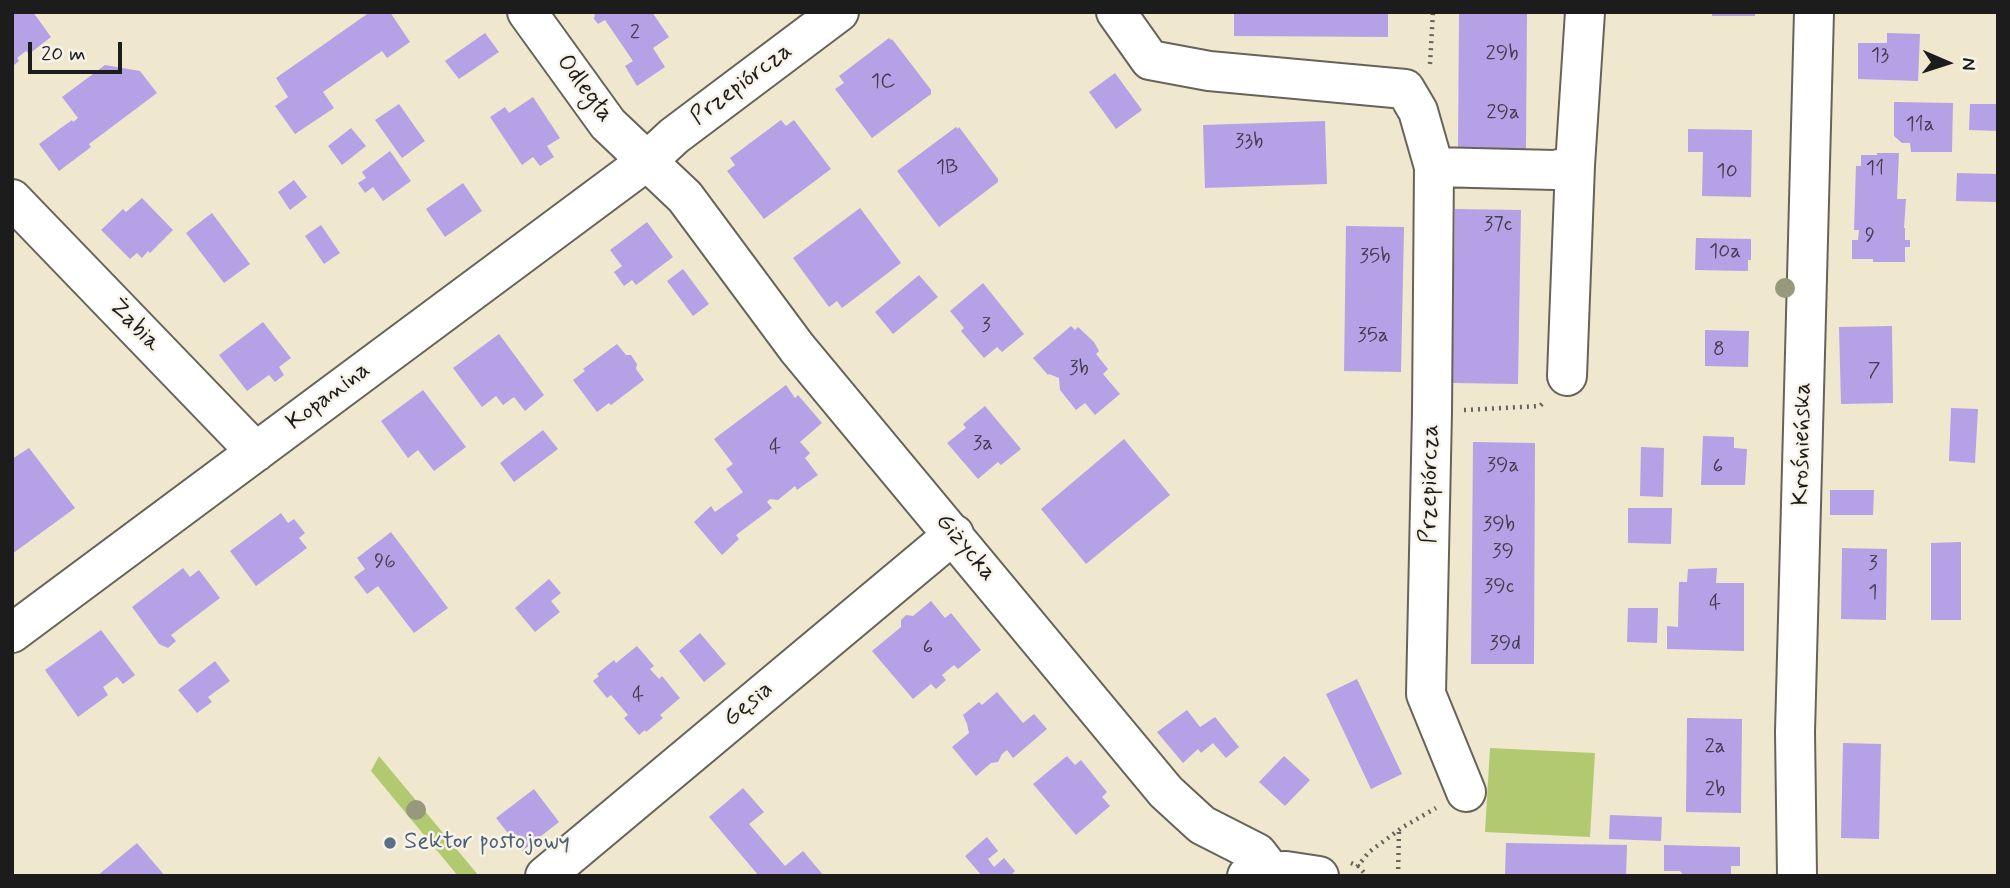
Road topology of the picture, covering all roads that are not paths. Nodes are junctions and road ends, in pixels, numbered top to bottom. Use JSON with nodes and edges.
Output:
{"nodes":[{"id":1,"x":527,"y":12,"type":"edge"},
{"id":2,"x":839,"y":12,"type":"edge"},
{"id":3,"x":1116,"y":12,"type":"edge"},
{"id":4,"x":1584,"y":12,"type":"edge"},
{"id":5,"x":1814,"y":12,"type":"edge"},
{"id":6,"x":647,"y":161,"type":"junction"},
{"id":7,"x":1574,"y":164,"type":"junction"},
{"id":8,"x":1434,"y":167,"type":"junction"},
{"id":9,"x":12,"y":199,"type":"edge"},
{"id":10,"x":1567,"y":376,"type":"dead end"},
{"id":11,"x":256,"y":452,"type":"junction"},
{"id":12,"x":954,"y":534,"type":"junction"},
{"id":13,"x":12,"y":633,"type":"edge"},
{"id":14,"x":1466,"y":792,"type":"road end"},
{"id":15,"x":1257,"y":874,"type":"edge"},
{"id":16,"x":545,"y":876,"type":"edge"},
{"id":17,"x":1319,"y":876,"type":"edge"},
{"id":18,"x":1797,"y":876,"type":"edge"}],
"edges":[{"from":1,"to":6,"type":"street","name":"Odległa"},
{"from":2,"to":6,"type":"street","name":"Przepiórcza"},
{"from":3,"to":8,"type":"street","name":"Przepiórcza"},
{"from":4,"to":7,"type":"street"},
{"from":5,"to":18,"type":"street","name":"Krośnieńska"},
{"from":6,"to":11,"type":"street","name":"Kopanina"},
{"from":6,"to":12,"type":"street","name":"Giżycka"},
{"from":7,"to":8,"type":"street"},
{"from":7,"to":10,"type":"street"},
{"from":8,"to":14,"type":"street","name":"Przepiórcza"},
{"from":9,"to":11,"type":"street","name":"Żabia"},
{"from":11,"to":13,"type":"street","name":"Kopanina"},
{"from":12,"to":15,"type":"street","name":"Giżycka"},
{"from":12,"to":16,"type":"street","name":"Gęsia"},
{"from":15,"to":17,"type":"street","name":"Giżycka"}]}
